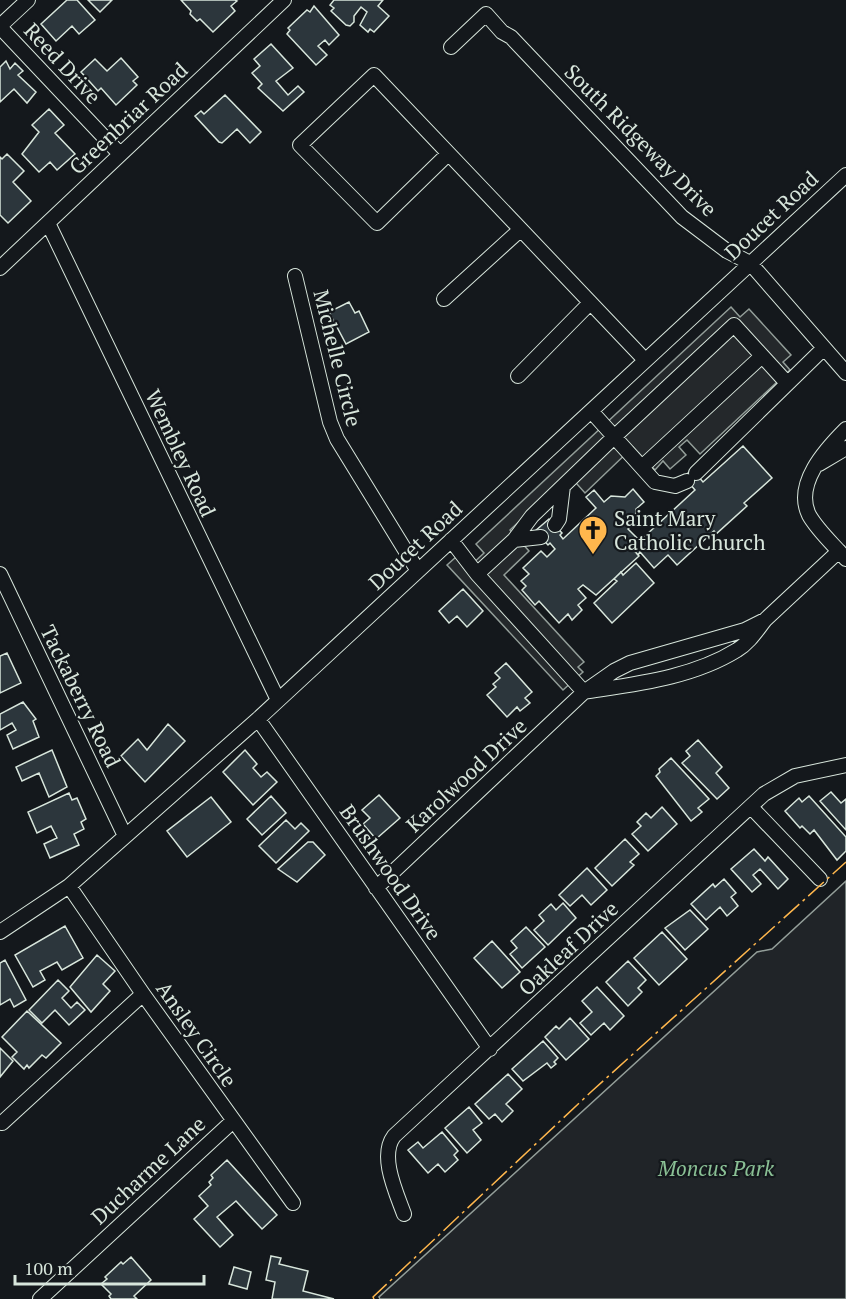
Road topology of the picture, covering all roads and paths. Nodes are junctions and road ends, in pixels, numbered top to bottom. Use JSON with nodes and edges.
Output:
{"nodes":[{"id":1,"x":28,"y":0,"type":"edge"},
{"id":2,"x":284,"y":0,"type":"edge"},
{"id":3,"x":0,"y":26,"type":"edge"},
{"id":4,"x":450,"y":47,"type":"dead end"},
{"id":5,"x":120,"y":154,"type":"junction"},
{"id":6,"x":448,"y":154,"type":"junction"},
{"id":7,"x":846,"y":175,"type":"edge"},
{"id":8,"x":48,"y":222,"type":"junction"},
{"id":9,"x":520,"y":230,"type":"junction"},
{"id":10,"x":750,"y":263,"type":"junction"},
{"id":11,"x":0,"y":268,"type":"edge"},
{"id":12,"x":295,"y":276,"type":"dead end"},
{"id":13,"x":444,"y":299,"type":"dead end"},
{"id":14,"x":589,"y":304,"type":"junction"},
{"id":15,"x":824,"y":348,"type":"junction"},
{"id":16,"x":762,"y":356,"type":"junction"},
{"id":17,"x":645,"y":360,"type":"junction"},
{"id":18,"x":846,"y":373,"type":"edge"},
{"id":19,"x":518,"y":376,"type":"dead end"},
{"id":20,"x":787,"y":383,"type":"junction"},
{"id":21,"x":591,"y":411,"type":"junction"},
{"id":22,"x":846,"y":429,"type":"edge"},
{"id":23,"x":614,"y":437,"type":"junction"},
{"id":24,"x":846,"y":448,"type":"edge"},
{"id":25,"x":819,"y":464,"type":"junction"},
{"id":26,"x":642,"y":467,"type":"junction"},
{"id":27,"x":563,"y":486,"type":"junction"},
{"id":28,"x":555,"y":525,"type":"dead end"},
{"id":29,"x":542,"y":537,"type":"dead end"},
{"id":30,"x":451,"y":540,"type":"junction"},
{"id":31,"x":514,"y":540,"type":"junction"},
{"id":32,"x":843,"y":555,"type":"edge"},
{"id":33,"x":418,"y":571,"type":"junction"},
{"id":34,"x":0,"y":574,"type":"edge"},
{"id":35,"x":477,"y":574,"type":"junction"},
{"id":36,"x":765,"y":620,"type":"junction"},
{"id":37,"x":584,"y":692,"type":"junction"},
{"id":38,"x":279,"y":700,"type":"junction"},
{"id":39,"x":258,"y":719,"type":"junction"},
{"id":40,"x":846,"y":765,"type":"edge"},
{"id":41,"x":751,"y":807,"type":"junction"},
{"id":42,"x":125,"y":836,"type":"junction"},
{"id":43,"x":820,"y":879,"type":"dead end"},
{"id":44,"x":69,"y":886,"type":"junction"},
{"id":45,"x":376,"y":888,"type":"junction"},
{"id":46,"x":0,"y":932,"type":"edge"},
{"id":47,"x":143,"y":994,"type":"junction"},
{"id":48,"x":490,"y":1048,"type":"junction"},
{"id":49,"x":232,"y":1120,"type":"junction"},
{"id":50,"x":2,"y":1123,"type":"dead end"},
{"id":51,"x":293,"y":1203,"type":"dead end"},
{"id":52,"x":404,"y":1214,"type":"dead end"},
{"id":53,"x":40,"y":1299,"type":"edge"}],
"edges":[{"from":1,"to":3,"type":"street"},
{"from":2,"to":5,"type":"street","name":"Greenbriar Road"},
{"from":3,"to":5,"type":"street","name":"Reed Drive"},
{"from":4,"to":10,"type":"street","name":"South Ridgeway Drive"},
{"from":5,"to":8,"type":"street","name":"Greenbriar Road"},
{"from":6,"to":6,"type":"street"},
{"from":6,"to":9,"type":"street"},
{"from":7,"to":10,"type":"street","name":"Doucet Road"},
{"from":8,"to":11,"type":"street","name":"Greenbriar Road"},
{"from":8,"to":38,"type":"street","name":"Wembley Road"},
{"from":9,"to":13,"type":"street"},
{"from":9,"to":14,"type":"street"},
{"from":10,"to":15,"type":"street"},
{"from":10,"to":17,"type":"street","name":"Doucet Road"},
{"from":12,"to":33,"type":"street","name":"Michelle Circle"},
{"from":14,"to":17,"type":"street"},
{"from":14,"to":19,"type":"street"},
{"from":15,"to":18,"type":"street"},
{"from":15,"to":20,"type":"street"},
{"from":16,"to":20,"type":"street"},
{"from":16,"to":23,"type":"street"},
{"from":16,"to":26,"type":"street"},
{"from":17,"to":21,"type":"street","name":"Doucet Road"},
{"from":20,"to":26,"type":"street"},
{"from":21,"to":23,"type":"street"},
{"from":21,"to":30,"type":"street","name":"Doucet Road"},
{"from":22,"to":25,"type":"street"},
{"from":23,"to":26,"type":"street"},
{"from":23,"to":27,"type":"street"},
{"from":24,"to":25,"type":"street"},
{"from":25,"to":32,"type":"street"},
{"from":27,"to":28,"type":"street"},
{"from":27,"to":31,"type":"street"},
{"from":29,"to":31,"type":"street"},
{"from":30,"to":33,"type":"street","name":"Doucet Road"},
{"from":30,"to":35,"type":"street"},
{"from":31,"to":35,"type":"street"},
{"from":32,"to":36,"type":"street","name":"Karolwood Drive"},
{"from":33,"to":38,"type":"street","name":"Doucet Road"},
{"from":34,"to":42,"type":"street","name":"Tackaberry Road"},
{"from":35,"to":37,"type":"street"},
{"from":36,"to":37,"type":"street","name":"Karolwood Drive"},
{"from":36,"to":37,"type":"street","name":"Karolwood Drive"},
{"from":37,"to":45,"type":"street","name":"Karolwood Drive"},
{"from":38,"to":39,"type":"street","name":"Doucet Road"},
{"from":39,"to":42,"type":"street","name":"Doucet Road"},
{"from":39,"to":45,"type":"street","name":"Brushwood Drive"},
{"from":40,"to":41,"type":"street","name":"Oakleaf Drive"},
{"from":41,"to":43,"type":"street"},
{"from":41,"to":48,"type":"street","name":"Oakleaf Drive"},
{"from":42,"to":44,"type":"street","name":"Doucet Road"},
{"from":44,"to":46,"type":"street","name":"Doucet Road"},
{"from":44,"to":47,"type":"street","name":"Ansley Circle"},
{"from":45,"to":48,"type":"street","name":"Brushwood Drive"},
{"from":47,"to":49,"type":"street","name":"Ansley Circle"},
{"from":47,"to":50,"type":"street"},
{"from":48,"to":52,"type":"street","name":"Oakleaf Drive"},
{"from":49,"to":51,"type":"street","name":"Ansley Circle"},
{"from":49,"to":53,"type":"street","name":"Ducharme Lane"}]}
